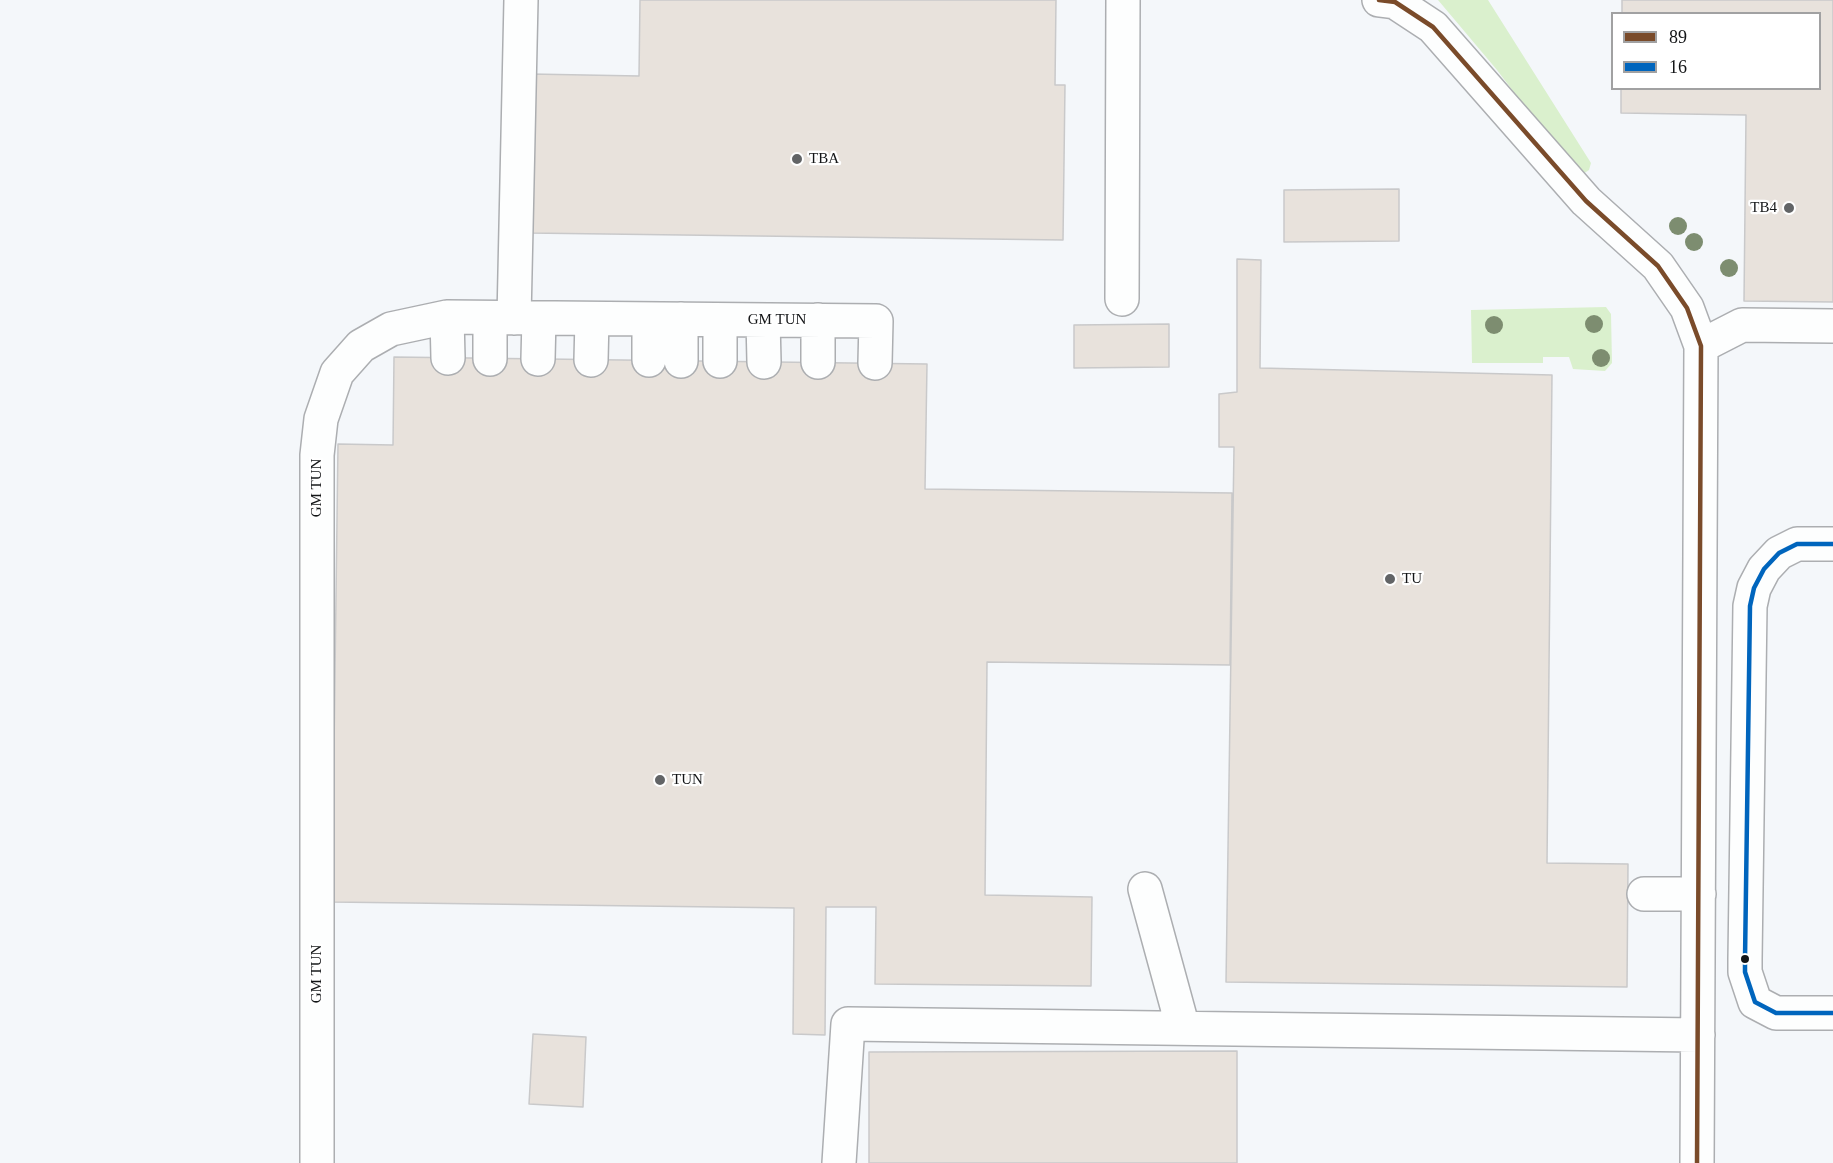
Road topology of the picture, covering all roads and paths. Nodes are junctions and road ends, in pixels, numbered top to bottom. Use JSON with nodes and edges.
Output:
{"nodes":[{"id":1,"x":521,"y":0,"type":"edge"},
{"id":2,"x":1123,"y":0,"type":"edge"},
{"id":3,"x":1379,"y":0,"type":"edge"},
{"id":4,"x":1122,"y":299,"type":"dead end"},
{"id":5,"x":447,"y":317,"type":"junction"},
{"id":6,"x":514,"y":318,"type":"junction"},
{"id":7,"x":592,"y":319,"type":"junction"},
{"id":8,"x":649,"y":319,"type":"junction"},
{"id":9,"x":681,"y":319,"type":"junction"},
{"id":10,"x":720,"y":320,"type":"junction"},
{"id":11,"x":763,"y":320,"type":"junction"},
{"id":12,"x":818,"y":320,"type":"junction"},
{"id":13,"x":1833,"y":326,"type":"edge"},
{"id":14,"x":1701,"y":346,"type":"junction"},
{"id":15,"x":448,"y":358,"type":"dead end"},
{"id":16,"x":490,"y":358,"type":"dead end"},
{"id":17,"x":538,"y":359,"type":"dead end"},
{"id":18,"x":591,"y":360,"type":"dead end"},
{"id":19,"x":649,"y":360,"type":"dead end"},
{"id":20,"x":681,"y":361,"type":"dead end"},
{"id":21,"x":720,"y":361,"type":"dead end"},
{"id":22,"x":764,"y":362,"type":"dead end"},
{"id":23,"x":818,"y":362,"type":"dead end"},
{"id":24,"x":875,"y":363,"type":"dead end"},
{"id":25,"x":1833,"y":544,"type":"edge"},
{"id":26,"x":1145,"y":889,"type":"dead end"},
{"id":27,"x":1644,"y":894,"type":"dead end"},
{"id":28,"x":1699,"y":894,"type":"junction"},
{"id":29,"x":1833,"y":1013,"type":"edge"},
{"id":30,"x":1183,"y":1028,"type":"junction"},
{"id":31,"x":1698,"y":1035,"type":"junction"},
{"id":32,"x":317,"y":1163,"type":"edge"},
{"id":33,"x":839,"y":1163,"type":"edge"},
{"id":34,"x":1697,"y":1163,"type":"edge"}],
"edges":[{"from":1,"to":6,"type":"street"},
{"from":2,"to":4,"type":"street"},
{"from":3,"to":14,"type":"street"},
{"from":5,"to":6,"type":"street","name":"GM TUN"},
{"from":5,"to":15,"type":"street"},
{"from":5,"to":32,"type":"street","name":"GM TUN"},
{"from":6,"to":7,"type":"street","name":"GM TUN"},
{"from":6,"to":16,"type":"street"},
{"from":6,"to":17,"type":"street"},
{"from":7,"to":8,"type":"street","name":"GM TUN"},
{"from":7,"to":18,"type":"street"},
{"from":8,"to":9,"type":"street","name":"GM TUN"},
{"from":8,"to":19,"type":"street"},
{"from":9,"to":10,"type":"street","name":"GM TUN"},
{"from":9,"to":20,"type":"street"},
{"from":10,"to":11,"type":"street","name":"GM TUN"},
{"from":10,"to":21,"type":"street"},
{"from":11,"to":12,"type":"street","name":"GM TUN"},
{"from":11,"to":22,"type":"street"},
{"from":12,"to":23,"type":"street"},
{"from":12,"to":24,"type":"street","name":"GM TUN"},
{"from":13,"to":14,"type":"street"},
{"from":14,"to":28,"type":"street"},
{"from":25,"to":29,"type":"street"},
{"from":26,"to":30,"type":"street"},
{"from":27,"to":28,"type":"street"},
{"from":28,"to":31,"type":"street"},
{"from":30,"to":31,"type":"street"},
{"from":30,"to":33,"type":"street"},
{"from":31,"to":34,"type":"street"}]}
